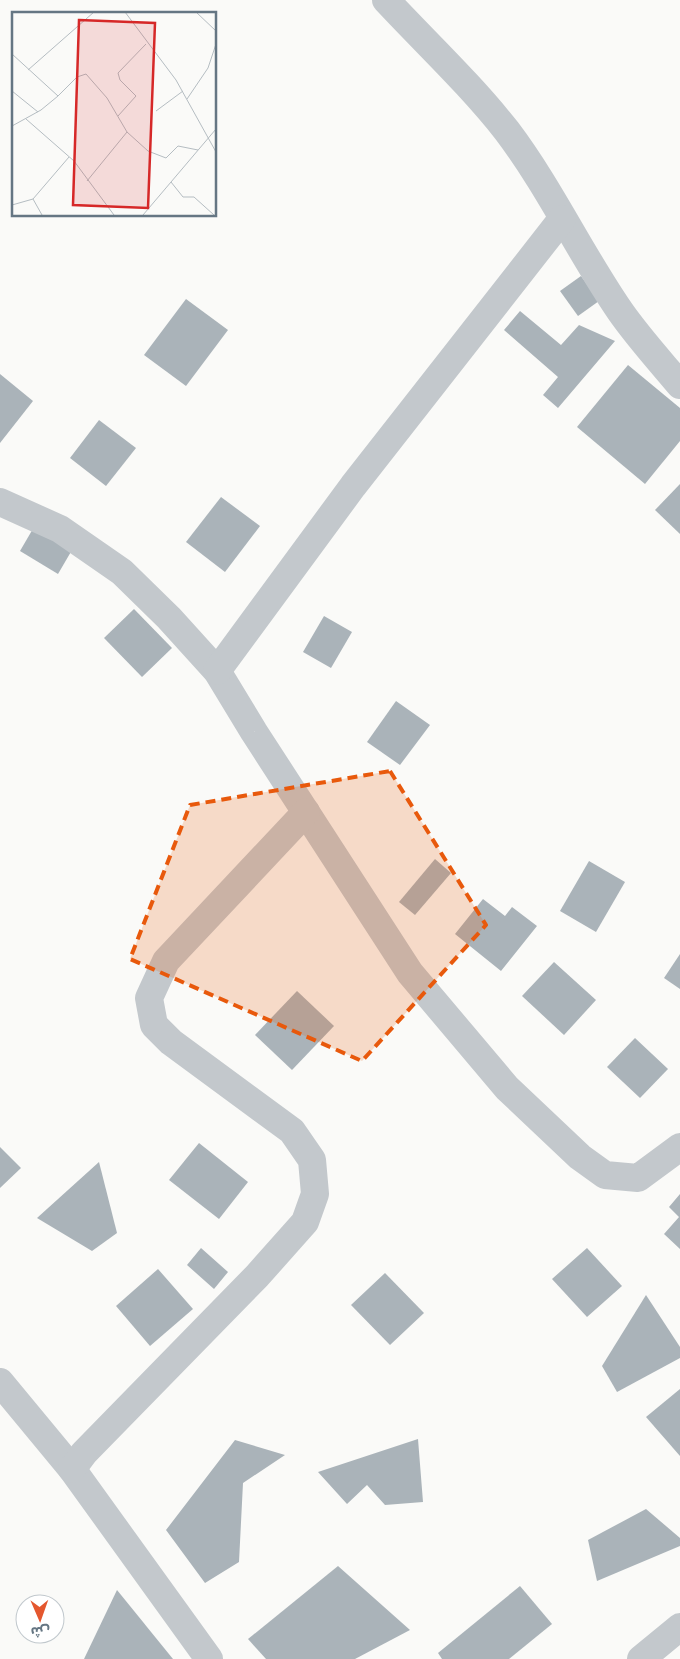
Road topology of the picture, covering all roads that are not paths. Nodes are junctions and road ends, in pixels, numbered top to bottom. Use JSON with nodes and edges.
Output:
{"nodes":[{"id":1,"x":386,"y":0,"type":"edge"},
{"id":2,"x":562,"y":220,"type":"junction"},
{"id":3,"x":680,"y":386,"type":"edge"},
{"id":4,"x":0,"y":502,"type":"edge"},
{"id":5,"x":217,"y":671,"type":"junction"},
{"id":6,"x":306,"y":812,"type":"junction"},
{"id":7,"x":680,"y":1148,"type":"edge"},
{"id":8,"x":0,"y":1382,"type":"edge"},
{"id":9,"x":72,"y":1469,"type":"junction"},
{"id":10,"x":680,"y":1627,"type":"edge"},
{"id":11,"x":209,"y":1659,"type":"edge"},
{"id":12,"x":642,"y":1659,"type":"edge"}],
"edges":[{"from":1,"to":2,"type":"street"},
{"from":2,"to":3,"type":"street"},
{"from":2,"to":5,"type":"street"},
{"from":4,"to":5,"type":"street"},
{"from":5,"to":6,"type":"street"},
{"from":6,"to":7,"type":"street"},
{"from":6,"to":9,"type":"street"},
{"from":8,"to":9,"type":"street"},
{"from":9,"to":11,"type":"street"},
{"from":10,"to":12,"type":"street"}]}
